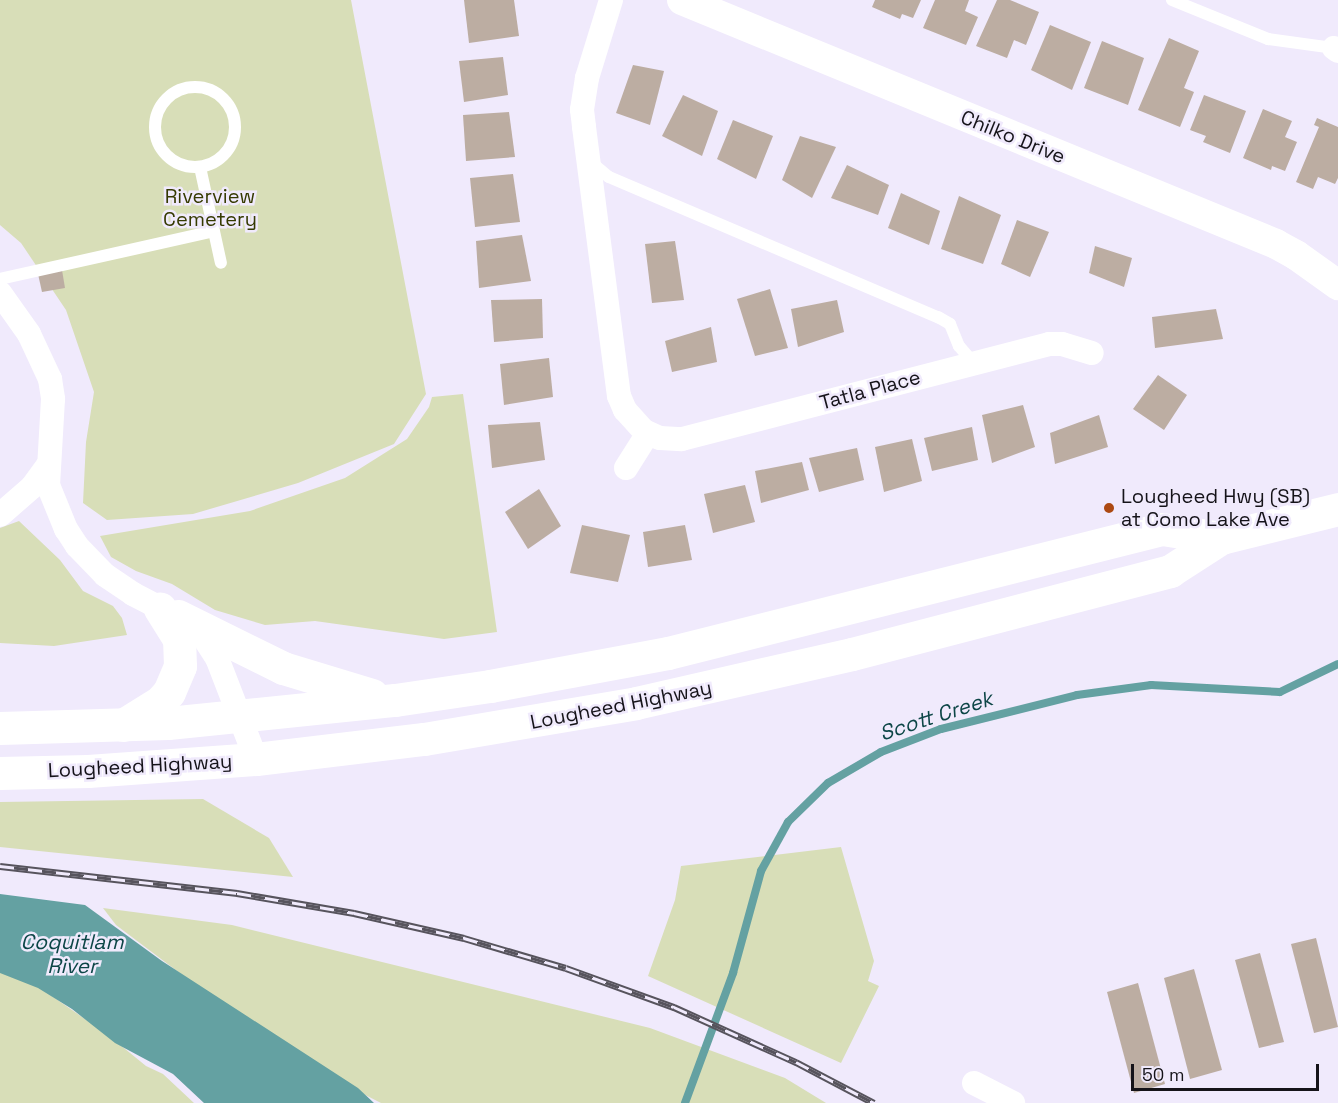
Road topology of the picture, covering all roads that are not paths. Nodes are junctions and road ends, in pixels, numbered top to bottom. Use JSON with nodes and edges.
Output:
{"nodes":[{"id":1,"x":611,"y":0,"type":"edge"},
{"id":2,"x":682,"y":0,"type":"edge"},
{"id":3,"x":1172,"y":0,"type":"edge"},
{"id":4,"x":1336,"y":50,"type":"edge"},
{"id":5,"x":588,"y":159,"type":"junction"},
{"id":6,"x":200,"y":167,"type":"junction"},
{"id":7,"x":214,"y":231,"type":"junction"},
{"id":8,"x":221,"y":263,"type":"dead end"},
{"id":9,"x":0,"y":279,"type":"edge"},
{"id":10,"x":1338,"y":285,"type":"edge"},
{"id":11,"x":0,"y":293,"type":"edge"},
{"id":12,"x":1092,"y":353,"type":"dead end"},
{"id":13,"x":974,"y":363,"type":"junction"},
{"id":14,"x":648,"y":433,"type":"junction"},
{"id":15,"x":47,"y":466,"type":"junction"},
{"id":16,"x":626,"y":468,"type":"dead end"},
{"id":17,"x":0,"y":515,"type":"edge"},
{"id":18,"x":1332,"y":515,"type":"edge"},
{"id":19,"x":1221,"y":538,"type":"junction"},
{"id":20,"x":169,"y":613,"type":"junction"},
{"id":21,"x":395,"y":700,"type":"junction"},
{"id":22,"x":239,"y":715,"type":"junction"},
{"id":23,"x":122,"y":726,"type":"junction"},
{"id":24,"x":0,"y":728,"type":"edge"},
{"id":25,"x":256,"y":759,"type":"junction"},
{"id":26,"x":0,"y":773,"type":"edge"},
{"id":27,"x":974,"y":1083,"type":"dead end"},
{"id":28,"x":1013,"y":1103,"type":"edge"}],
"edges":[{"from":1,"to":5,"type":"street"},
{"from":2,"to":10,"type":"street","name":"Chilko Drive"},
{"from":3,"to":4,"type":"lane"},
{"from":5,"to":13,"type":"lane"},
{"from":5,"to":14,"type":"street"},
{"from":6,"to":6,"type":"lane"},
{"from":6,"to":7,"type":"lane"},
{"from":7,"to":8,"type":"lane"},
{"from":7,"to":9,"type":"lane"},
{"from":11,"to":15,"type":"street"},
{"from":12,"to":13,"type":"street","name":"Tatla Place"},
{"from":13,"to":14,"type":"street","name":"Tatla Place"},
{"from":14,"to":16,"type":"street"},
{"from":15,"to":17,"type":"street"},
{"from":15,"to":20,"type":"street"},
{"from":18,"to":19,"type":"main road","name":"Lougheed Highway"},
{"from":19,"to":21,"type":"main road","name":"Lougheed Highway"},
{"from":19,"to":25,"type":"main road","name":"Lougheed Highway"},
{"from":20,"to":21,"type":"main road"},
{"from":20,"to":22,"type":"street"},
{"from":20,"to":23,"type":"main road"},
{"from":21,"to":22,"type":"main road","name":"Lougheed Highway"},
{"from":22,"to":23,"type":"main road","name":"Lougheed Highway"},
{"from":22,"to":25,"type":"street"},
{"from":23,"to":24,"type":"main road","name":"Lougheed Highway"},
{"from":25,"to":26,"type":"main road","name":"Lougheed Highway"},
{"from":27,"to":28,"type":"street"}]}
